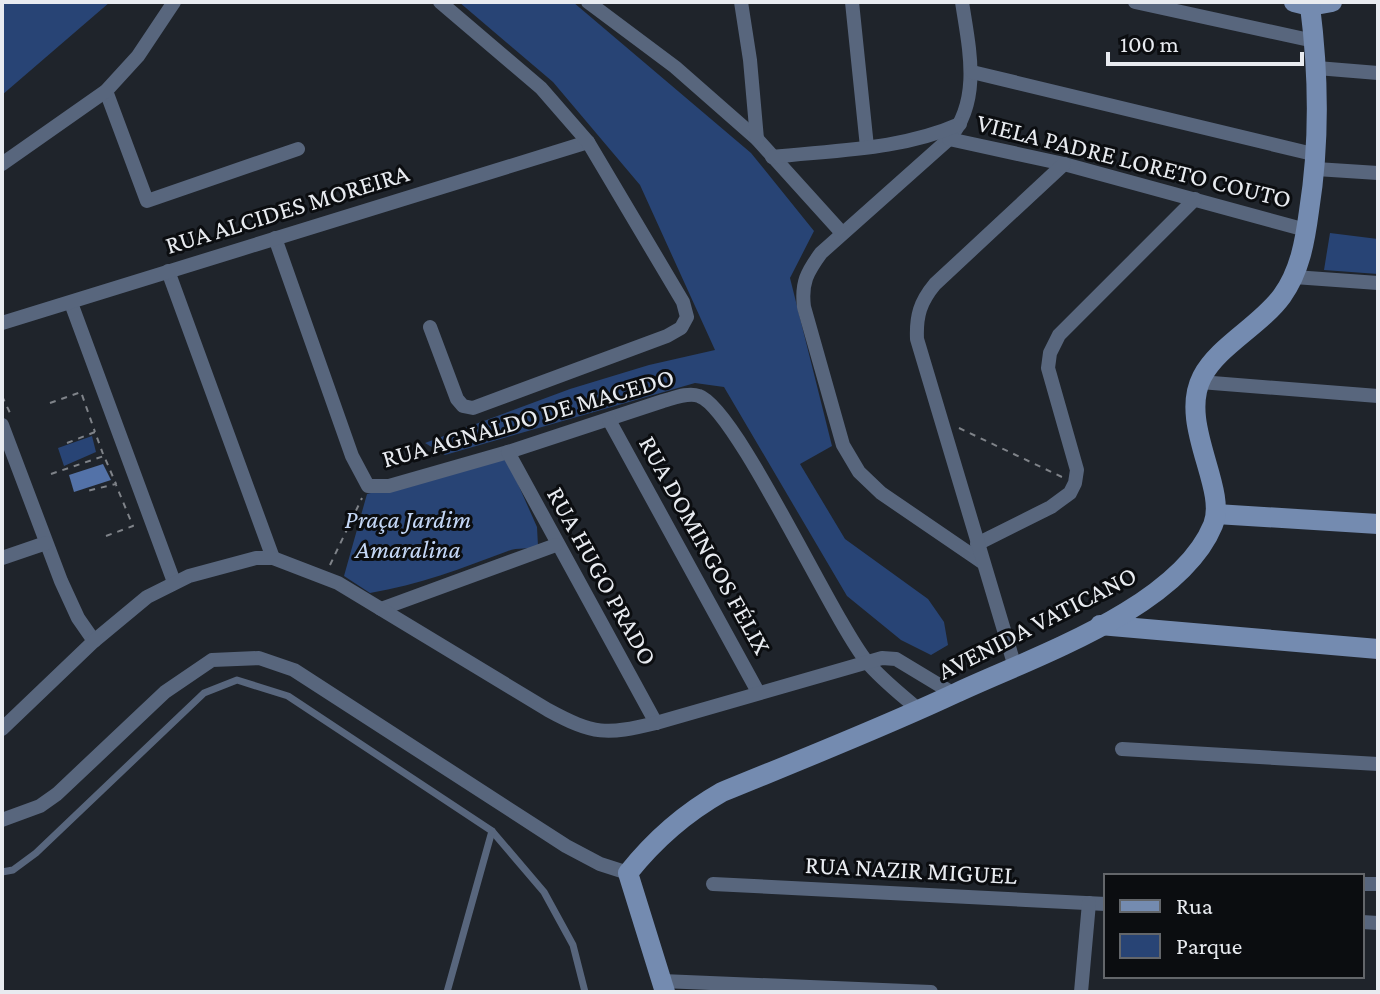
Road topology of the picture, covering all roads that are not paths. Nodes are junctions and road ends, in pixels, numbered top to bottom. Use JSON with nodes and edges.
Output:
{"nodes":[{"id":1,"x":174,"y":2,"type":"edge"},
{"id":2,"x":440,"y":2,"type":"edge"},
{"id":3,"x":588,"y":2,"type":"edge"},
{"id":4,"x":741,"y":2,"type":"edge"},
{"id":5,"x":852,"y":2,"type":"edge"},
{"id":6,"x":962,"y":2,"type":"edge"},
{"id":7,"x":1135,"y":2,"type":"edge"},
{"id":8,"x":1332,"y":2,"type":"edge"},
{"id":9,"x":1302,"y":4,"type":"edge"},
{"id":10,"x":1314,"y":41,"type":"junction"},
{"id":11,"x":1317,"y":68,"type":"junction"},
{"id":12,"x":972,"y":72,"type":"junction"},
{"id":13,"x":1378,"y":73,"type":"edge"},
{"id":14,"x":106,"y":91,"type":"junction"},
{"id":15,"x":960,"y":124,"type":"junction"},
{"id":16,"x":757,"y":139,"type":"junction"},
{"id":17,"x":949,"y":139,"type":"junction"},
{"id":18,"x":588,"y":142,"type":"junction"},
{"id":19,"x":867,"y":147,"type":"junction"},
{"id":20,"x":298,"y":149,"type":"dead end"},
{"id":21,"x":772,"y":157,"type":"junction"},
{"id":22,"x":1317,"y":162,"type":"junction"},
{"id":23,"x":2,"y":164,"type":"edge"},
{"id":24,"x":1064,"y":164,"type":"junction"},
{"id":25,"x":1378,"y":173,"type":"edge"},
{"id":26,"x":1195,"y":199,"type":"junction"},
{"id":27,"x":1306,"y":230,"type":"junction"},
{"id":28,"x":842,"y":233,"type":"junction"},
{"id":29,"x":275,"y":238,"type":"junction"},
{"id":30,"x":168,"y":271,"type":"junction"},
{"id":31,"x":1294,"y":277,"type":"junction"},
{"id":32,"x":1378,"y":283,"type":"edge"},
{"id":33,"x":71,"y":303,"type":"junction"},
{"id":34,"x":2,"y":323,"type":"edge"},
{"id":35,"x":430,"y":327,"type":"dead end"},
{"id":36,"x":1200,"y":382,"type":"junction"},
{"id":37,"x":1378,"y":396,"type":"edge"},
{"id":38,"x":609,"y":420,"type":"junction"},
{"id":39,"x":2,"y":425,"type":"edge"},
{"id":40,"x":6,"y":447,"type":"edge"},
{"id":41,"x":508,"y":452,"type":"junction"},
{"id":42,"x":1216,"y":514,"type":"junction"},
{"id":43,"x":1378,"y":524,"type":"edge"},
{"id":44,"x":46,"y":543,"type":"junction"},
{"id":45,"x":977,"y":544,"type":"junction"},
{"id":46,"x":556,"y":545,"type":"junction"},
{"id":47,"x":2,"y":558,"type":"edge"},
{"id":48,"x":273,"y":558,"type":"junction"},
{"id":49,"x":982,"y":562,"type":"junction"},
{"id":50,"x":174,"y":582,"type":"junction"},
{"id":51,"x":381,"y":609,"type":"junction"},
{"id":52,"x":1100,"y":625,"type":"junction"},
{"id":53,"x":94,"y":641,"type":"junction"},
{"id":54,"x":1378,"y":649,"type":"edge"},
{"id":55,"x":866,"y":661,"type":"junction"},
{"id":56,"x":1015,"y":667,"type":"junction"},
{"id":57,"x":758,"y":692,"type":"junction"},
{"id":58,"x":954,"y":694,"type":"junction"},
{"id":59,"x":920,"y":711,"type":"junction"},
{"id":60,"x":656,"y":723,"type":"junction"},
{"id":61,"x":2,"y":729,"type":"edge"},
{"id":62,"x":1122,"y":749,"type":"dead end"},
{"id":63,"x":1378,"y":764,"type":"edge"},
{"id":64,"x":2,"y":820,"type":"edge"},
{"id":65,"x":492,"y":831,"type":"junction"},
{"id":66,"x":2,"y":872,"type":"edge"},
{"id":67,"x":628,"y":873,"type":"junction"},
{"id":68,"x":713,"y":884,"type":"dead end"},
{"id":69,"x":1089,"y":903,"type":"junction"},
{"id":70,"x":1104,"y":904,"type":"edge"},
{"id":71,"x":663,"y":986,"type":"edge"},
{"id":72,"x":447,"y":992,"type":"edge"},
{"id":73,"x":585,"y":992,"type":"edge"},
{"id":74,"x":931,"y":992,"type":"edge"},
{"id":75,"x":1081,"y":992,"type":"edge"}],
"edges":[{"from":1,"to":14,"type":"street"},
{"from":2,"to":18,"type":"street"},
{"from":3,"to":16,"type":"street"},
{"from":4,"to":16,"type":"street"},
{"from":5,"to":19,"type":"street"},
{"from":6,"to":12,"type":"street"},
{"from":7,"to":10,"type":"street"},
{"from":8,"to":9,"type":"main road"},
{"from":9,"to":10,"type":"main road"},
{"from":10,"to":11,"type":"main road"},
{"from":11,"to":13,"type":"street"},
{"from":11,"to":22,"type":"main road"},
{"from":12,"to":15,"type":"street"},
{"from":12,"to":22,"type":"street"},
{"from":14,"to":20,"type":"street"},
{"from":14,"to":23,"type":"street"},
{"from":15,"to":17,"type":"street"},
{"from":15,"to":19,"type":"street"},
{"from":16,"to":21,"type":"street"},
{"from":17,"to":24,"type":"street","name":"VIELA PADRE LORETO COUTO"},
{"from":17,"to":28,"type":"street"},
{"from":18,"to":29,"type":"street","name":"RUA ALCIDES MOREIRA"},
{"from":18,"to":35,"type":"street"},
{"from":19,"to":21,"type":"street"},
{"from":21,"to":28,"type":"street"},
{"from":22,"to":25,"type":"street"},
{"from":22,"to":27,"type":"main road"},
{"from":24,"to":26,"type":"street","name":"VIELA PADRE LORETO COUTO"},
{"from":24,"to":45,"type":"street"},
{"from":26,"to":27,"type":"street","name":"VIELA PADRE LORETO COUTO"},
{"from":26,"to":45,"type":"street"},
{"from":27,"to":31,"type":"main road"},
{"from":28,"to":49,"type":"street"},
{"from":29,"to":30,"type":"street","name":"RUA ALCIDES MOREIRA"},
{"from":29,"to":41,"type":"street","name":"RUA AGNALDO DE MACEDO"},
{"from":30,"to":33,"type":"street","name":"RUA ALCIDES MOREIRA"},
{"from":30,"to":48,"type":"street"},
{"from":31,"to":32,"type":"street"},
{"from":31,"to":36,"type":"main road"},
{"from":33,"to":34,"type":"street","name":"RUA ALCIDES MOREIRA"},
{"from":33,"to":50,"type":"street"},
{"from":36,"to":37,"type":"street"},
{"from":36,"to":42,"type":"main road"},
{"from":38,"to":41,"type":"street","name":"RUA AGNALDO DE MACEDO"},
{"from":38,"to":55,"type":"street","name":"RUA AGNALDO DE MACEDO"},
{"from":38,"to":57,"type":"street","name":"RUA DOMINGOS FÉLIX"},
{"from":39,"to":40,"type":"street"},
{"from":40,"to":44,"type":"street"},
{"from":41,"to":46,"type":"street","name":"RUA HUGO PRADO"},
{"from":42,"to":43,"type":"main road"},
{"from":42,"to":52,"type":"main road","name":"AVENIDA VATICANO"},
{"from":44,"to":47,"type":"street"},
{"from":44,"to":53,"type":"street"},
{"from":45,"to":49,"type":"street"},
{"from":46,"to":51,"type":"street"},
{"from":46,"to":60,"type":"street","name":"RUA HUGO PRADO"},
{"from":48,"to":50,"type":"street"},
{"from":48,"to":51,"type":"street"},
{"from":49,"to":56,"type":"street"},
{"from":50,"to":53,"type":"street"},
{"from":51,"to":60,"type":"street"},
{"from":52,"to":54,"type":"main road"},
{"from":52,"to":56,"type":"main road","name":"AVENIDA VATICANO"},
{"from":53,"to":61,"type":"street"},
{"from":55,"to":57,"type":"street"},
{"from":55,"to":58,"type":"street"},
{"from":55,"to":59,"type":"street","name":"RUA AGNALDO DE MACEDO"},
{"from":56,"to":58,"type":"main road","name":"AVENIDA VATICANO"},
{"from":57,"to":60,"type":"street"},
{"from":58,"to":59,"type":"main road","name":"AVENIDA VATICANO"},
{"from":59,"to":67,"type":"main road","name":"AVENIDA VATICANO"},
{"from":62,"to":63,"type":"street"},
{"from":64,"to":67,"type":"street"},
{"from":65,"to":66,"type":"lane"},
{"from":65,"to":72,"type":"lane"},
{"from":65,"to":73,"type":"lane"},
{"from":67,"to":71,"type":"main road"},
{"from":68,"to":69,"type":"street","name":"RUA NAZIR MIGUEL"},
{"from":69,"to":70,"type":"street","name":"RUA NAZIR MIGUEL"},
{"from":69,"to":75,"type":"street"},
{"from":71,"to":74,"type":"street"}]}
